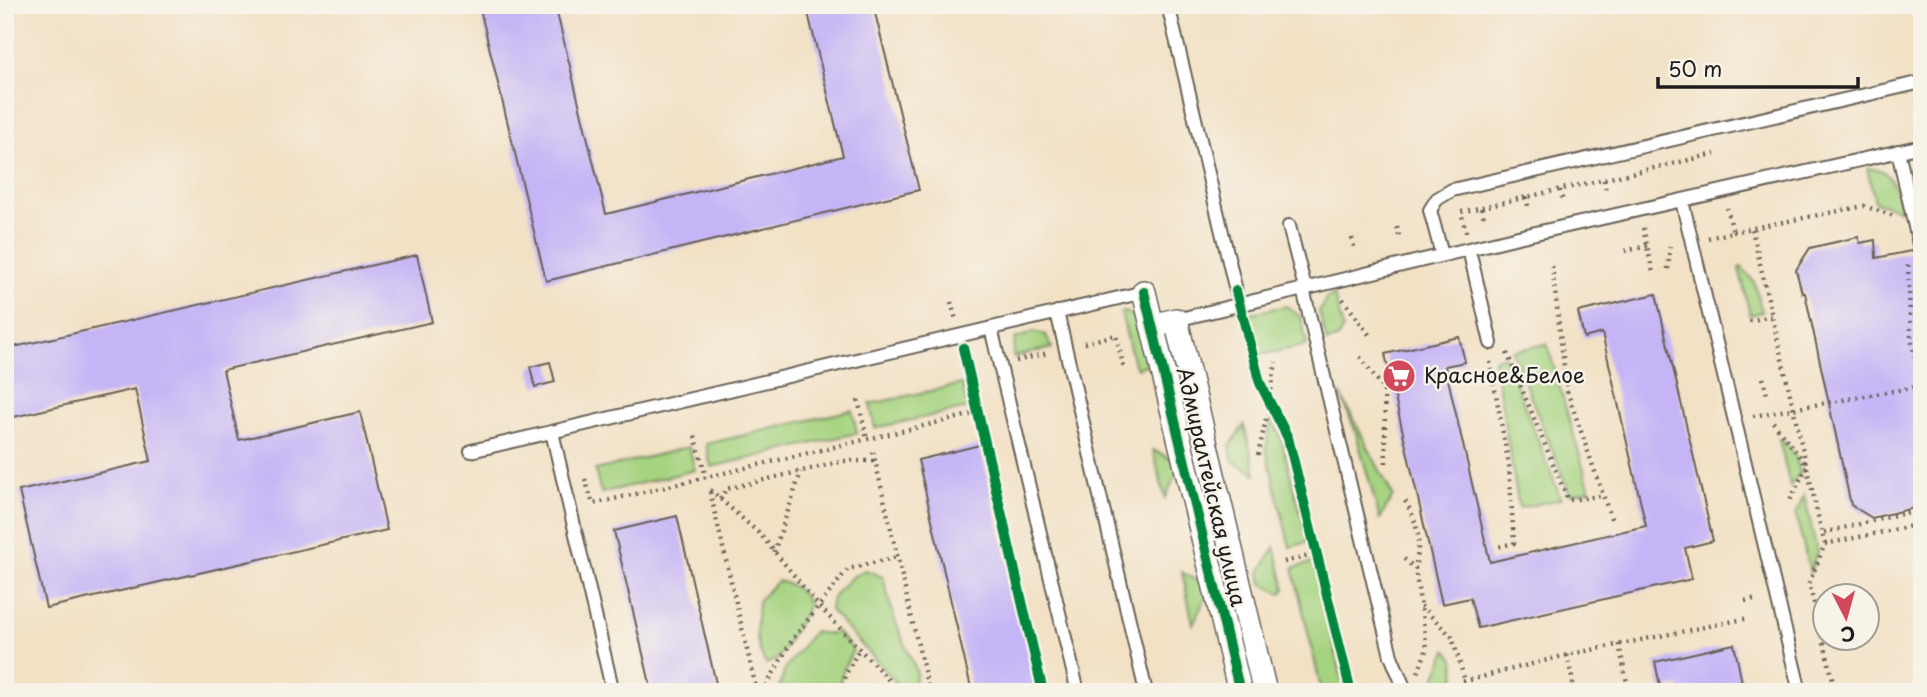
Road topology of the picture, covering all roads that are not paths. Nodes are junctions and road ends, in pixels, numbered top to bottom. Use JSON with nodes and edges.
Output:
{"nodes":[{"id":1,"x":1168,"y":5,"type":"edge"},
{"id":2,"x":1922,"y":82,"type":"edge"},
{"id":3,"x":1922,"y":146,"type":"edge"},
{"id":4,"x":1898,"y":151,"type":"junction"},
{"id":5,"x":1682,"y":201,"type":"junction"},
{"id":6,"x":1289,"y":226,"type":"dead end"},
{"id":7,"x":1442,"y":255,"type":"junction"},
{"id":8,"x":1921,"y":255,"type":"edge"},
{"id":9,"x":1471,"y":258,"type":"dead end"},
{"id":10,"x":1304,"y":289,"type":"junction"},
{"id":11,"x":1236,"y":291,"type":"dead end"},
{"id":12,"x":1144,"y":292,"type":"joint"},
{"id":13,"x":1058,"y":312,"type":"junction"},
{"id":14,"x":1176,"y":320,"type":"junction"},
{"id":15,"x":1152,"y":326,"type":"junction"},
{"id":16,"x":991,"y":328,"type":"junction"},
{"id":17,"x":1490,"y":343,"type":"dead end"},
{"id":18,"x":552,"y":432,"type":"junction"},
{"id":19,"x":471,"y":451,"type":"dead end"},
{"id":20,"x":612,"y":692,"type":"edge"},
{"id":21,"x":1078,"y":692,"type":"edge"},
{"id":22,"x":1146,"y":692,"type":"edge"},
{"id":23,"x":1240,"y":692,"type":"edge"},
{"id":24,"x":1265,"y":692,"type":"edge"},
{"id":25,"x":1406,"y":692,"type":"edge"},
{"id":26,"x":1800,"y":692,"type":"edge"}],
"edges":[{"from":1,"to":11,"type":"lane"},
{"from":2,"to":7,"type":"lane"},
{"from":3,"to":4,"type":"lane"},
{"from":4,"to":5,"type":"lane"},
{"from":4,"to":8,"type":"lane"},
{"from":5,"to":7,"type":"lane"},
{"from":5,"to":26,"type":"lane"},
{"from":6,"to":10,"type":"lane"},
{"from":7,"to":10,"type":"lane"},
{"from":9,"to":17,"type":"lane"},
{"from":10,"to":14,"type":"lane"},
{"from":10,"to":25,"type":"lane"},
{"from":12,"to":13,"type":"lane"},
{"from":12,"to":15,"type":"street","name":"Адмиралтейская улица"},
{"from":13,"to":16,"type":"lane"},
{"from":13,"to":22,"type":"lane"},
{"from":14,"to":15,"type":"street"},
{"from":14,"to":24,"type":"street","name":"Адмиралтейская улица"},
{"from":15,"to":23,"type":"street","name":"Адмиралтейская улица"},
{"from":16,"to":18,"type":"lane"},
{"from":16,"to":21,"type":"lane"},
{"from":18,"to":19,"type":"lane"},
{"from":18,"to":20,"type":"lane"}]}
